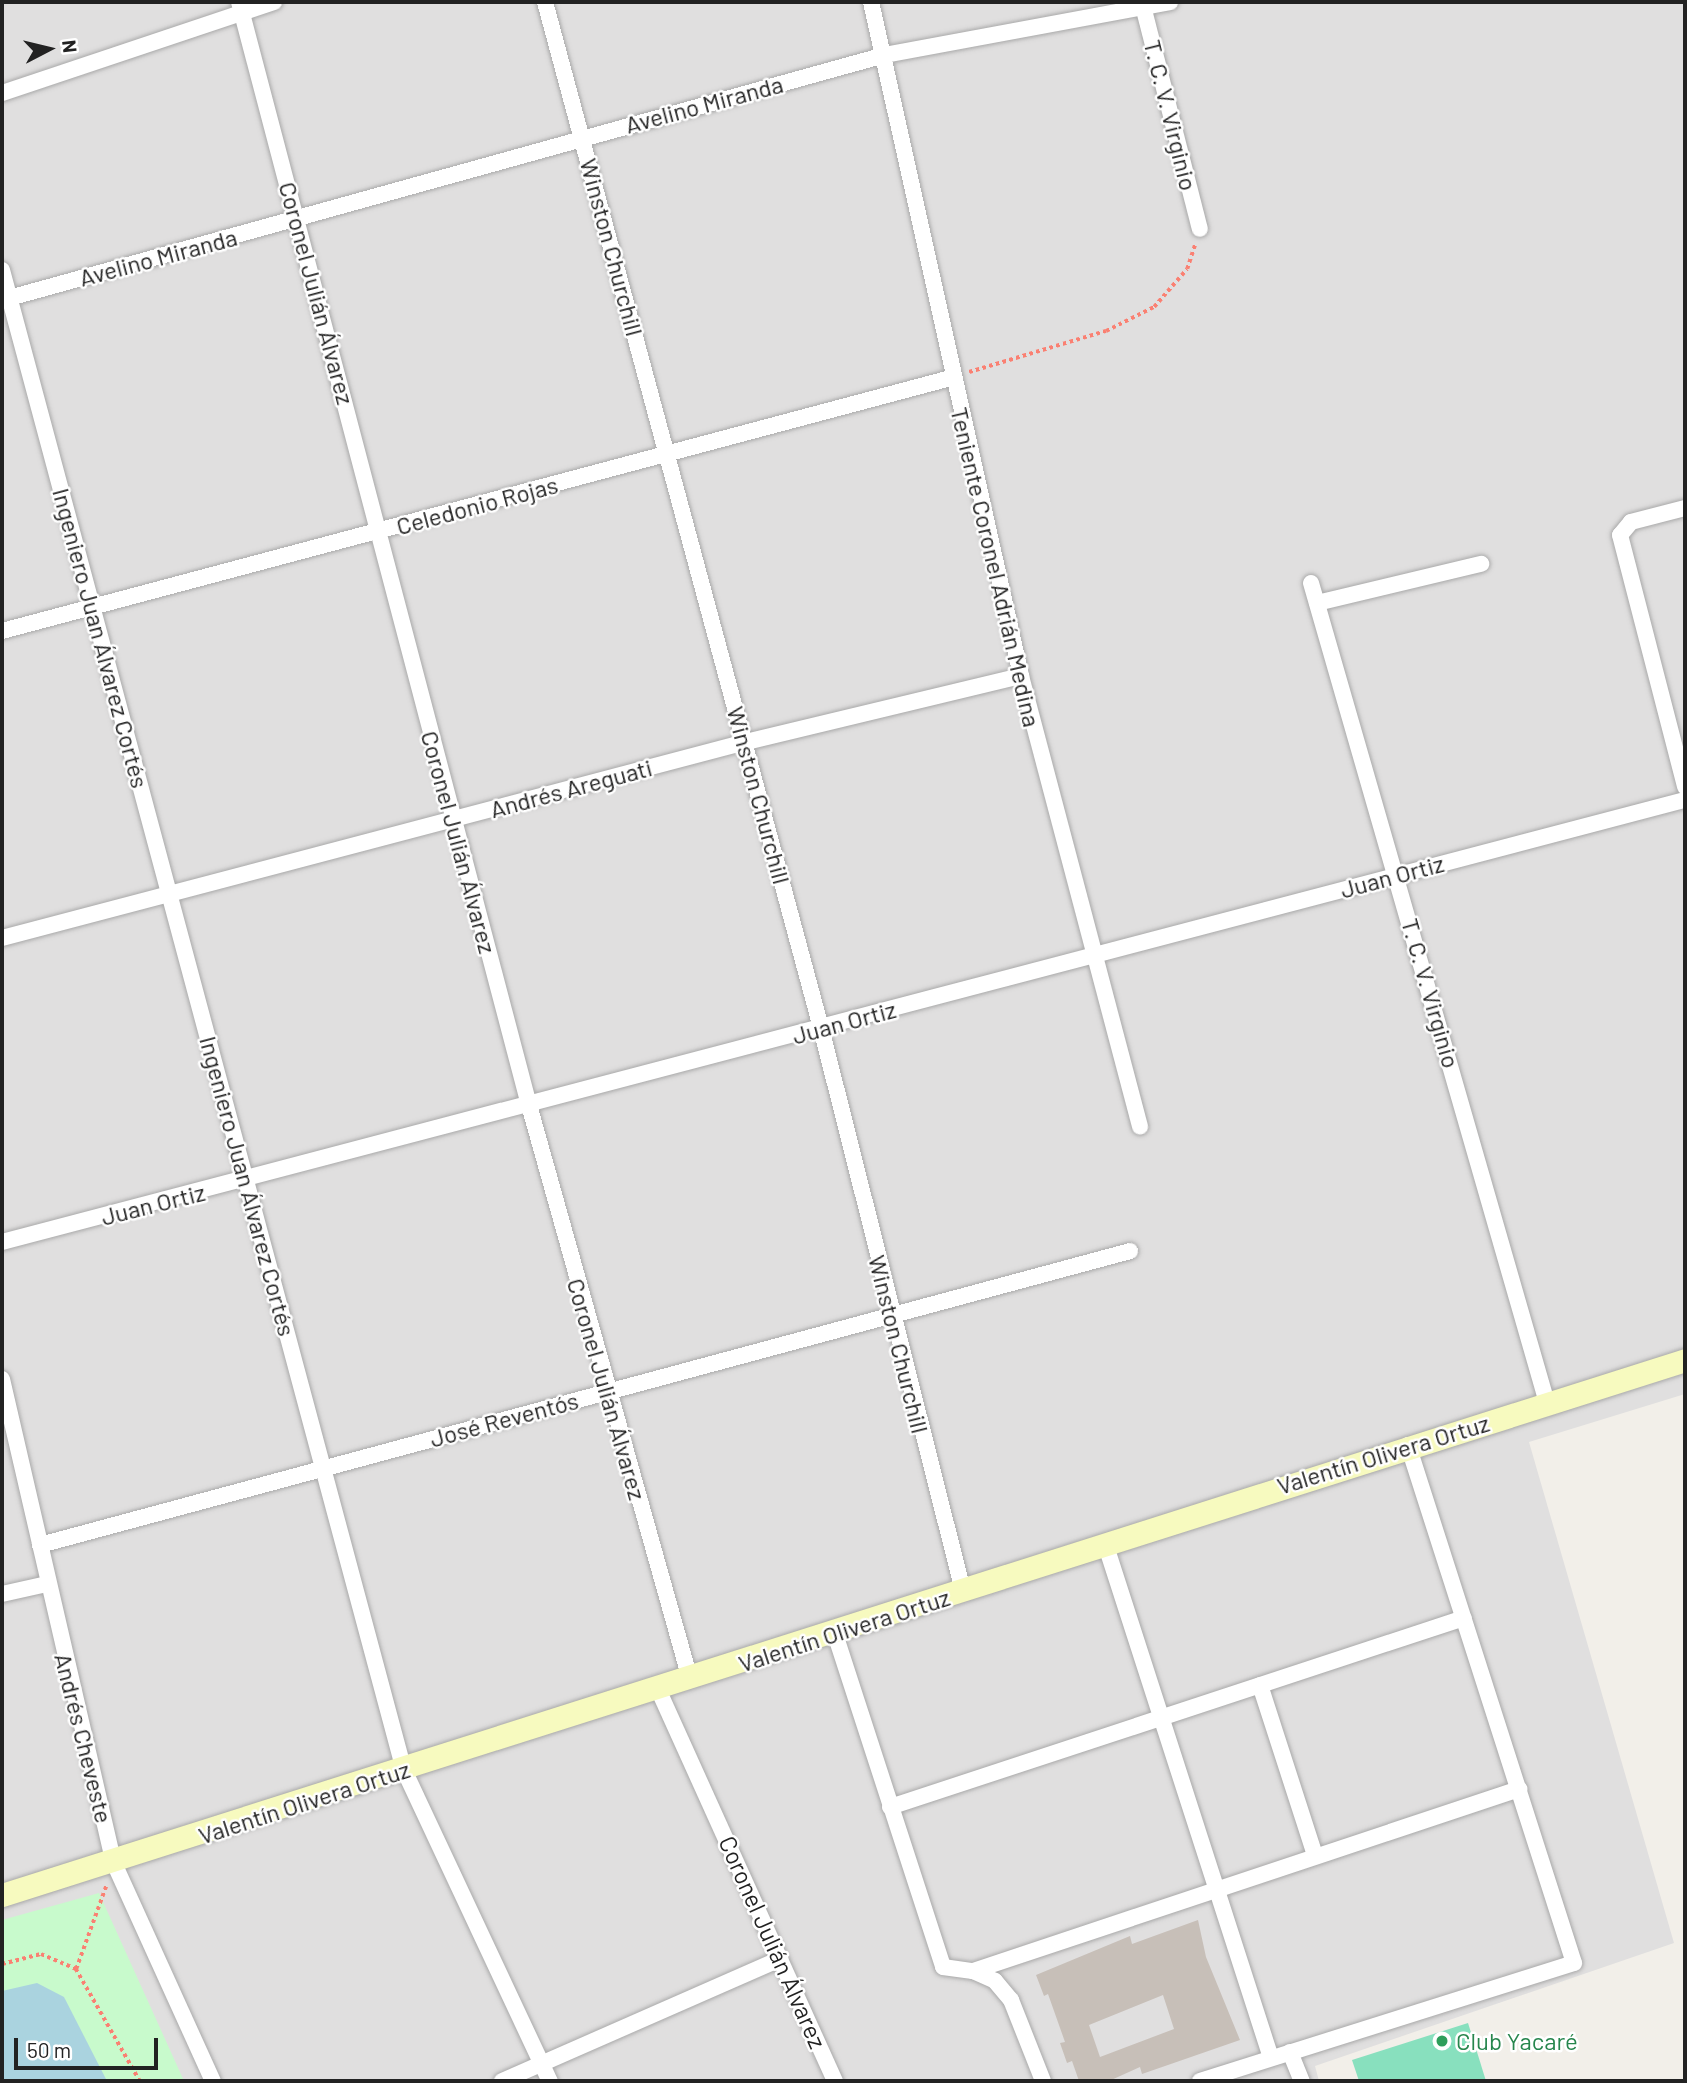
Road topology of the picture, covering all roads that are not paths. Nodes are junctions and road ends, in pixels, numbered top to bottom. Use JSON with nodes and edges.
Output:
{"nodes":[{"id":1,"x":274,"y":2,"type":"edge"},
{"id":2,"x":545,"y":2,"type":"edge"},
{"id":3,"x":872,"y":2,"type":"edge"},
{"id":4,"x":1170,"y":2,"type":"edge"},
{"id":5,"x":1143,"y":4,"type":"edge"},
{"id":6,"x":241,"y":7,"type":"edge"},
{"id":7,"x":885,"y":55,"type":"junction"},
{"id":8,"x":2,"y":93,"type":"edge"},
{"id":9,"x":583,"y":137,"type":"junction"},
{"id":10,"x":298,"y":218,"type":"junction"},
{"id":11,"x":1200,"y":229,"type":"road end"},
{"id":12,"x":2,"y":270,"type":"edge"},
{"id":13,"x":5,"y":299,"type":"edge"},
{"id":14,"x":951,"y":378,"type":"junction"},
{"id":15,"x":666,"y":454,"type":"junction"},
{"id":16,"x":1685,"y":508,"type":"edge"},
{"id":17,"x":379,"y":531,"type":"junction"},
{"id":18,"x":1481,"y":564,"type":"dead end"},
{"id":19,"x":1311,"y":583,"type":"dead end"},
{"id":20,"x":1317,"y":603,"type":"junction"},
{"id":21,"x":92,"y":606,"type":"junction"},
{"id":22,"x":2,"y":631,"type":"edge"},
{"id":23,"x":1021,"y":676,"type":"junction"},
{"id":24,"x":746,"y":742,"type":"junction"},
{"id":25,"x":1685,"y":787,"type":"edge"},
{"id":26,"x":1685,"y":800,"type":"edge"},
{"id":27,"x":453,"y":820,"type":"junction"},
{"id":28,"x":1397,"y":874,"type":"junction"},
{"id":29,"x":171,"y":892,"type":"junction"},
{"id":30,"x":2,"y":938,"type":"edge"},
{"id":31,"x":1092,"y":954,"type":"junction"},
{"id":32,"x":821,"y":1028,"type":"junction"},
{"id":33,"x":529,"y":1105,"type":"junction"},
{"id":34,"x":1140,"y":1127,"type":"dead end"},
{"id":35,"x":246,"y":1181,"type":"junction"},
{"id":36,"x":2,"y":1242,"type":"edge"},
{"id":37,"x":1130,"y":1251,"type":"dead end"},
{"id":38,"x":891,"y":1316,"type":"junction"},
{"id":39,"x":1685,"y":1360,"type":"edge"},
{"id":40,"x":2,"y":1379,"type":"edge"},
{"id":41,"x":607,"y":1391,"type":"junction"},
{"id":42,"x":1547,"y":1404,"type":"junction"},
{"id":43,"x":1408,"y":1445,"type":"junction"},
{"id":44,"x":322,"y":1468,"type":"junction"},
{"id":45,"x":1105,"y":1543,"type":"junction"},
{"id":46,"x":40,"y":1545,"type":"junction"},
{"id":47,"x":47,"y":1584,"type":"junction"},
{"id":48,"x":963,"y":1591,"type":"junction"},
{"id":49,"x":2,"y":1594,"type":"edge"},
{"id":50,"x":1464,"y":1618,"type":"junction"},
{"id":51,"x":835,"y":1634,"type":"junction"},
{"id":52,"x":690,"y":1679,"type":"junction"},
{"id":53,"x":1260,"y":1685,"type":"junction"},
{"id":54,"x":658,"y":1689,"type":"junction"},
{"id":55,"x":1161,"y":1717,"type":"junction"},
{"id":56,"x":404,"y":1770,"type":"junction"},
{"id":57,"x":1519,"y":1789,"type":"junction"},
{"id":58,"x":890,"y":1807,"type":"junction"},
{"id":59,"x":1315,"y":1855,"type":"junction"},
{"id":60,"x":114,"y":1863,"type":"junction"},
{"id":61,"x":1216,"y":1887,"type":"junction"},
{"id":62,"x":2,"y":1895,"type":"edge"},
{"id":63,"x":780,"y":1959,"type":"junction"},
{"id":64,"x":972,"y":1971,"type":"junction"},
{"id":65,"x":1290,"y":2052,"type":"junction"},
{"id":66,"x":1271,"y":2058,"type":"junction"},
{"id":67,"x":542,"y":2064,"type":"junction"},
{"id":68,"x":213,"y":2081,"type":"edge"},
{"id":69,"x":502,"y":2081,"type":"edge"},
{"id":70,"x":550,"y":2081,"type":"edge"},
{"id":71,"x":835,"y":2081,"type":"edge"},
{"id":72,"x":1043,"y":2081,"type":"edge"},
{"id":73,"x":1200,"y":2081,"type":"edge"},
{"id":74,"x":1302,"y":2081,"type":"edge"}],
"edges":[{"from":1,"to":6,"type":"street"},
{"from":2,"to":9,"type":"street","name":"Winston Churchill"},
{"from":3,"to":7,"type":"street","name":"Teniente Coronel Adrián Medina"},
{"from":4,"to":5,"type":"street","name":"Avelino Miranda"},
{"from":5,"to":7,"type":"street","name":"Avelino Miranda"},
{"from":5,"to":11,"type":"street","name":"T. C. V. Virginio"},
{"from":6,"to":8,"type":"street"},
{"from":6,"to":10,"type":"street","name":"Coronel Julián Álvarez"},
{"from":7,"to":9,"type":"street","name":"Avelino Miranda"},
{"from":7,"to":14,"type":"street","name":"Teniente Coronel Adrián Medina"},
{"from":9,"to":10,"type":"street","name":"Avelino Miranda"},
{"from":9,"to":15,"type":"street","name":"Winston Churchill"},
{"from":10,"to":13,"type":"street","name":"Avelino Miranda"},
{"from":10,"to":17,"type":"street","name":"Coronel Julián Álvarez"},
{"from":12,"to":13,"type":"street","name":"Ingeniero Juan Álvarez Cortés"},
{"from":13,"to":21,"type":"street","name":"Ingeniero Juan Álvarez Cortés"},
{"from":14,"to":15,"type":"street","name":"Celedonio Rojas"},
{"from":14,"to":23,"type":"street","name":"Teniente Coronel Adrián Medina"},
{"from":15,"to":17,"type":"street","name":"Celedonio Rojas"},
{"from":15,"to":24,"type":"street","name":"Winston Churchill"},
{"from":16,"to":25,"type":"street"},
{"from":17,"to":21,"type":"street","name":"Celedonio Rojas"},
{"from":17,"to":27,"type":"street","name":"Coronel Julián Álvarez"},
{"from":18,"to":20,"type":"street"},
{"from":19,"to":20,"type":"street","name":"T. C. V. Virginio"},
{"from":20,"to":28,"type":"street","name":"T. C. V. Virginio"},
{"from":21,"to":22,"type":"street","name":"Celedonio Rojas"},
{"from":21,"to":29,"type":"street","name":"Ingeniero Juan Álvarez Cortés"},
{"from":23,"to":24,"type":"street","name":"Andrés Areguati"},
{"from":23,"to":31,"type":"street","name":"Teniente Coronel Adrián Medina"},
{"from":24,"to":27,"type":"street","name":"Andrés Areguati"},
{"from":24,"to":32,"type":"street","name":"Winston Churchill"},
{"from":26,"to":28,"type":"street","name":"Juan Ortiz"},
{"from":27,"to":29,"type":"street","name":"Andrés Areguati"},
{"from":27,"to":33,"type":"street","name":"Coronel Julián Álvarez"},
{"from":28,"to":31,"type":"street","name":"Juan Ortiz"},
{"from":28,"to":42,"type":"street","name":"T. C. V. Virginio"},
{"from":29,"to":30,"type":"street","name":"Andrés Areguati"},
{"from":29,"to":35,"type":"street","name":"Ingeniero Juan Álvarez Cortés"},
{"from":31,"to":32,"type":"street","name":"Juan Ortiz"},
{"from":31,"to":34,"type":"street","name":"Teniente Coronel Adrián Medina"},
{"from":32,"to":33,"type":"street","name":"Juan Ortiz"},
{"from":32,"to":38,"type":"street","name":"Winston Churchill"},
{"from":33,"to":35,"type":"street","name":"Juan Ortiz"},
{"from":33,"to":41,"type":"street","name":"Coronel Julián Álvarez"},
{"from":35,"to":36,"type":"street","name":"Juan Ortiz"},
{"from":35,"to":44,"type":"street","name":"Ingeniero Juan Álvarez Cortés"},
{"from":37,"to":38,"type":"street","name":"José Reventós"},
{"from":38,"to":41,"type":"street","name":"José Reventós"},
{"from":38,"to":48,"type":"street","name":"Winston Churchill"},
{"from":39,"to":42,"type":"street","name":"Valentín Olivera Ortuz"},
{"from":40,"to":46,"type":"street","name":"Andrés Cheveste"},
{"from":41,"to":44,"type":"street","name":"José Reventós"},
{"from":41,"to":52,"type":"street","name":"Coronel Julián Álvarez"},
{"from":42,"to":43,"type":"street","name":"Valentín Olivera Ortuz"},
{"from":43,"to":45,"type":"street","name":"Valentín Olivera Ortuz"},
{"from":43,"to":50,"type":"street"},
{"from":44,"to":46,"type":"street","name":"José Reventós"},
{"from":44,"to":56,"type":"street","name":"Ingeniero Juan Álvarez Cortés"},
{"from":45,"to":48,"type":"street","name":"Valentín Olivera Ortuz"},
{"from":45,"to":55,"type":"street"},
{"from":46,"to":47,"type":"street","name":"Andrés Cheveste"},
{"from":47,"to":49,"type":"street"},
{"from":47,"to":60,"type":"street","name":"Andrés Cheveste"},
{"from":48,"to":51,"type":"street","name":"Valentín Olivera Ortuz"},
{"from":50,"to":53,"type":"street"},
{"from":50,"to":57,"type":"street"},
{"from":51,"to":52,"type":"street","name":"Valentín Olivera Ortuz"},
{"from":51,"to":58,"type":"street"},
{"from":52,"to":54,"type":"street","name":"Valentín Olivera Ortuz"},
{"from":53,"to":55,"type":"street"},
{"from":53,"to":59,"type":"street"},
{"from":54,"to":56,"type":"street","name":"Valentín Olivera Ortuz"},
{"from":54,"to":63,"type":"street","name":"Coronel Julián Álvarez"},
{"from":55,"to":58,"type":"street"},
{"from":55,"to":61,"type":"street"},
{"from":56,"to":60,"type":"street","name":"Valentín Olivera Ortuz"},
{"from":56,"to":67,"type":"street","name":"Ingeniero Juan Álvarez Cortés"},
{"from":57,"to":59,"type":"street"},
{"from":57,"to":65,"type":"street"},
{"from":58,"to":64,"type":"street"},
{"from":59,"to":61,"type":"street"},
{"from":60,"to":62,"type":"street","name":"Valentín Olivera Ortuz"},
{"from":60,"to":68,"type":"street","name":"Andrés Cheveste"},
{"from":61,"to":64,"type":"street"},
{"from":61,"to":66,"type":"street"},
{"from":63,"to":67,"type":"street"},
{"from":63,"to":71,"type":"street","name":"Coronel Julián Álvarez"},
{"from":64,"to":72,"type":"street"},
{"from":65,"to":66,"type":"street"},
{"from":65,"to":74,"type":"street"},
{"from":66,"to":73,"type":"street"},
{"from":67,"to":69,"type":"street"},
{"from":67,"to":70,"type":"street","name":"Ingeniero Juan Álvarez Cortés"}]}
